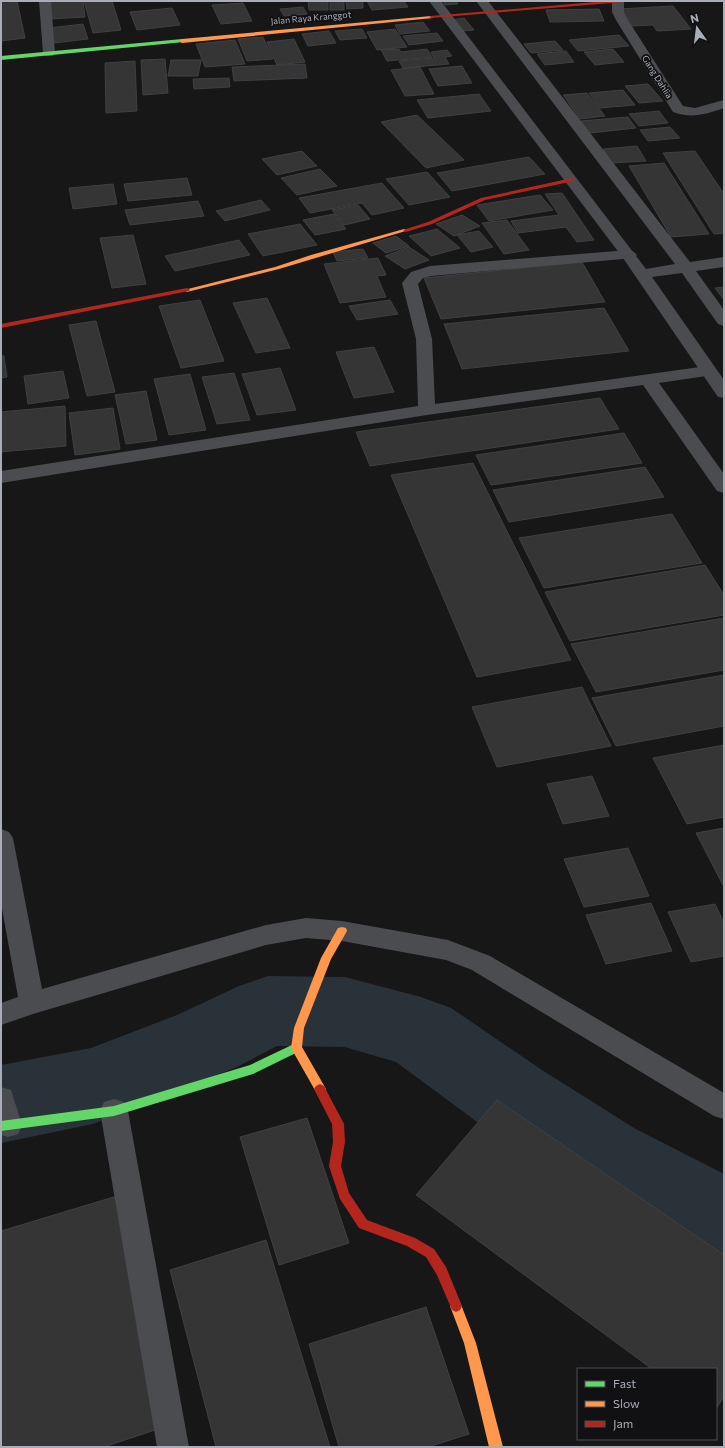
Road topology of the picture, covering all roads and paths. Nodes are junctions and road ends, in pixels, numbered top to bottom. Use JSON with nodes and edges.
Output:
{"nodes":[{"id":1,"x":45,"y":1,"type":"edge"},
{"id":2,"x":435,"y":1,"type":"edge"},
{"id":3,"x":618,"y":1,"type":"edge"},
{"id":4,"x":624,"y":1,"type":"edge"},
{"id":5,"x":485,"y":8,"type":"edge"},
{"id":6,"x":451,"y":15,"type":"junction"},
{"id":7,"x":49,"y":53,"type":"junction"},
{"id":8,"x":1,"y":58,"type":"edge"},
{"id":9,"x":724,"y":104,"type":"edge"},
{"id":10,"x":572,"y":180,"type":"junction"},
{"id":11,"x":629,"y":255,"type":"junction"},
{"id":12,"x":724,"y":262,"type":"edge"},
{"id":13,"x":681,"y":269,"type":"junction"},
{"id":14,"x":646,"y":274,"type":"junction"},
{"id":15,"x":724,"y":321,"type":"edge"},
{"id":16,"x":1,"y":326,"type":"edge"},
{"id":17,"x":708,"y":371,"type":"junction"},
{"id":18,"x":646,"y":379,"type":"junction"},
{"id":19,"x":724,"y":394,"type":"edge"},
{"id":20,"x":427,"y":410,"type":"junction"},
{"id":21,"x":1,"y":477,"type":"edge"},
{"id":22,"x":724,"y":487,"type":"edge"},
{"id":23,"x":1,"y":838,"type":"edge"},
{"id":24,"x":342,"y":930,"type":"junction"},
{"id":25,"x":32,"y":1003,"type":"junction"},
{"id":26,"x":1,"y":1014,"type":"edge"},
{"id":27,"x":296,"y":1048,"type":"junction"},
{"id":28,"x":724,"y":1107,"type":"edge"},
{"id":29,"x":114,"y":1111,"type":"junction"},
{"id":30,"x":3,"y":1114,"type":"edge"},
{"id":31,"x":173,"y":1447,"type":"edge"},
{"id":32,"x":496,"y":1447,"type":"edge"}],
"edges":[{"from":1,"to":7,"type":"street"},
{"from":2,"to":6,"type":"street"},
{"from":3,"to":4,"type":"street","name":"Jalan Raya Kranggot"},
{"from":3,"to":5,"type":"street","name":"Jalan Raya Kranggot"},
{"from":3,"to":9,"type":"street","name":"Gang Dahlia"},
{"from":5,"to":6,"type":"street","name":"Jalan Raya Kranggot"},
{"from":5,"to":13,"type":"street"},
{"from":6,"to":7,"type":"street","name":"Jalan Raya Kranggot"},
{"from":6,"to":10,"type":"street"},
{"from":7,"to":8,"type":"street","name":"Jalan Raya Kranggot"},
{"from":10,"to":11,"type":"street"},
{"from":10,"to":16,"type":"street"},
{"from":11,"to":14,"type":"street"},
{"from":11,"to":20,"type":"street"},
{"from":12,"to":13,"type":"street"},
{"from":13,"to":14,"type":"street"},
{"from":13,"to":15,"type":"street"},
{"from":14,"to":17,"type":"street"},
{"from":17,"to":18,"type":"street"},
{"from":17,"to":19,"type":"street"},
{"from":18,"to":20,"type":"street"},
{"from":18,"to":22,"type":"street"},
{"from":20,"to":21,"type":"street"},
{"from":23,"to":25,"type":"street"},
{"from":24,"to":25,"type":"street"},
{"from":24,"to":27,"type":"street"},
{"from":24,"to":28,"type":"street"},
{"from":25,"to":26,"type":"street"},
{"from":27,"to":29,"type":"street"},
{"from":27,"to":32,"type":"street"},
{"from":29,"to":30,"type":"street"},
{"from":29,"to":31,"type":"street"}]}
